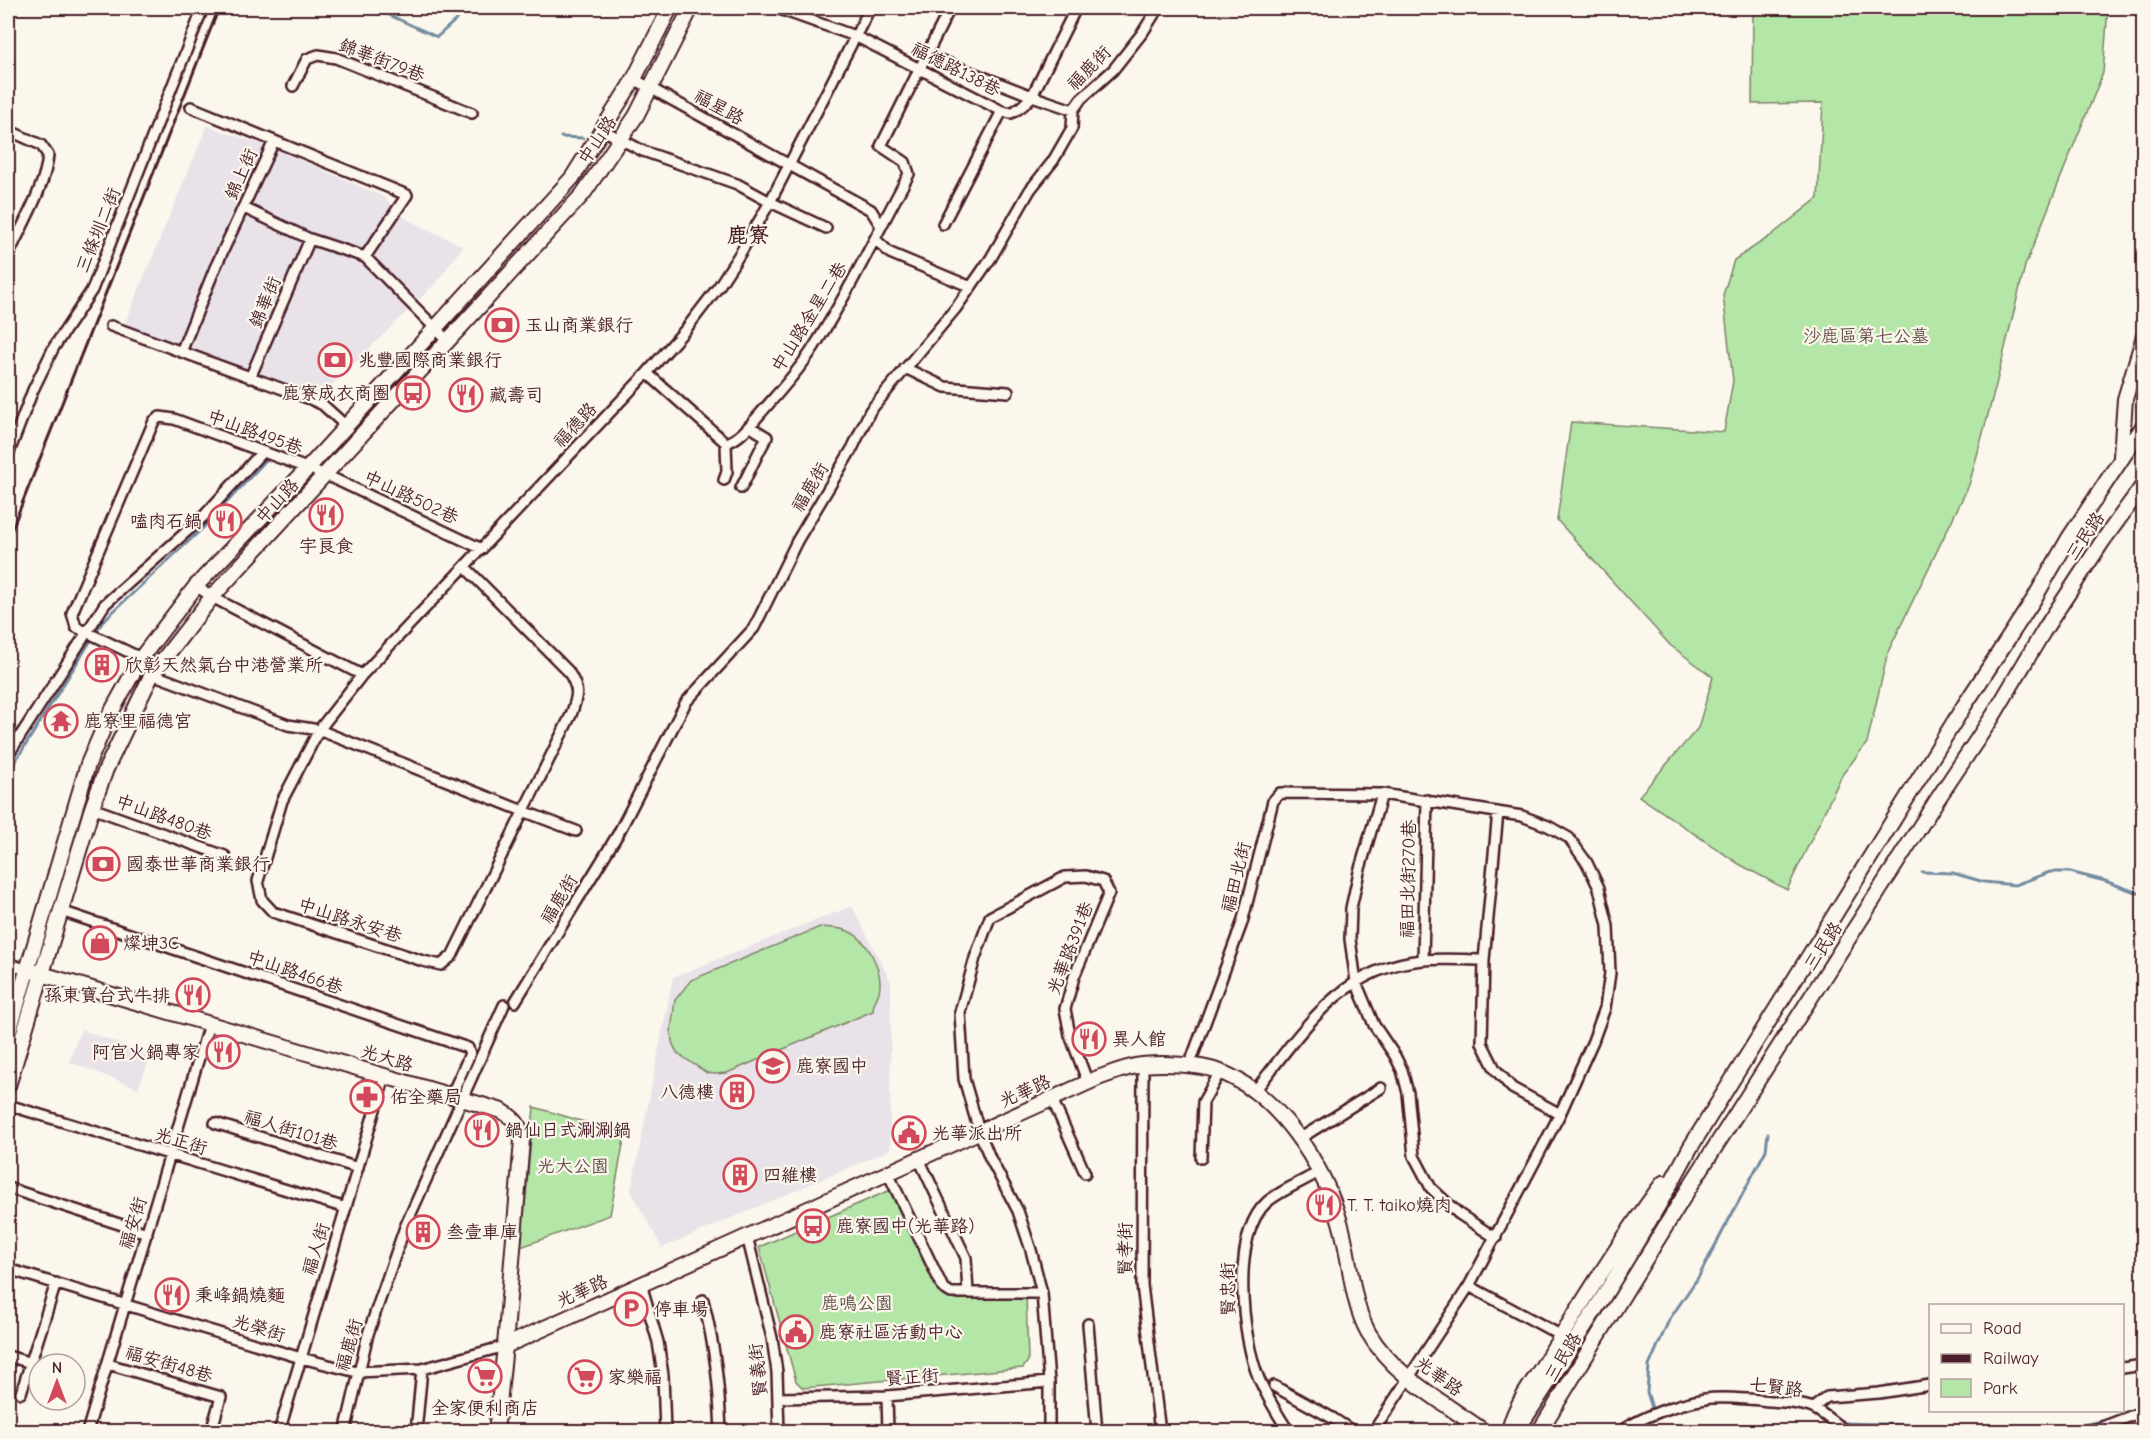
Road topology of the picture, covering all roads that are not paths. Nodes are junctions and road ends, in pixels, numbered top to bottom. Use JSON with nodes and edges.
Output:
{"nodes":[{"id":1,"x":202,"y":8,"type":"edge"},
{"id":2,"x":670,"y":8,"type":"edge"},
{"id":3,"x":691,"y":8,"type":"edge"},
{"id":4,"x":776,"y":8,"type":"edge"},
{"id":5,"x":870,"y":8,"type":"edge"},
{"id":6,"x":950,"y":8,"type":"edge"},
{"id":7,"x":1076,"y":8,"type":"edge"},
{"id":8,"x":1158,"y":8,"type":"edge"},
{"id":9,"x":855,"y":36,"type":"junction"},
{"id":10,"x":927,"y":55,"type":"junction"},
{"id":11,"x":920,"y":69,"type":"junction"},
{"id":12,"x":634,"y":79,"type":"junction"},
{"id":13,"x":293,"y":86,"type":"dead end"},
{"id":14,"x":650,"y":87,"type":"junction"},
{"id":15,"x":1032,"y":96,"type":"junction"},
{"id":16,"x":191,"y":107,"type":"dead end"},
{"id":17,"x":1073,"y":110,"type":"junction"},
{"id":18,"x":1002,"y":111,"type":"junction"},
{"id":19,"x":472,"y":113,"type":"dead end"},
{"id":20,"x":8,"y":130,"type":"edge"},
{"id":21,"x":603,"y":130,"type":"junction"},
{"id":22,"x":621,"y":139,"type":"junction"},
{"id":23,"x":274,"y":141,"type":"junction"},
{"id":24,"x":788,"y":165,"type":"junction"},
{"id":25,"x":770,"y":202,"type":"junction"},
{"id":26,"x":244,"y":208,"type":"junction"},
{"id":27,"x":943,"y":224,"type":"dead end"},
{"id":28,"x":881,"y":226,"type":"junction"},
{"id":29,"x":826,"y":228,"type":"dead end"},
{"id":30,"x":310,"y":239,"type":"junction"},
{"id":31,"x":875,"y":239,"type":"junction"},
{"id":32,"x":8,"y":256,"type":"edge"},
{"id":33,"x":365,"y":257,"type":"junction"},
{"id":34,"x":971,"y":287,"type":"junction"},
{"id":35,"x":111,"y":326,"type":"dead end"},
{"id":36,"x":434,"y":328,"type":"junction"},
{"id":37,"x":2144,"y":336,"type":"edge"},
{"id":38,"x":447,"y":340,"type":"junction"},
{"id":39,"x":181,"y":352,"type":"junction"},
{"id":40,"x":905,"y":368,"type":"junction"},
{"id":41,"x":647,"y":373,"type":"junction"},
{"id":42,"x":250,"y":378,"type":"junction"},
{"id":43,"x":1008,"y":392,"type":"dead end"},
{"id":44,"x":2144,"y":425,"type":"edge"},
{"id":45,"x":346,"y":426,"type":"junction"},
{"id":46,"x":749,"y":426,"type":"junction"},
{"id":47,"x":726,"y":443,"type":"junction"},
{"id":48,"x":262,"y":452,"type":"junction"},
{"id":49,"x":8,"y":456,"type":"edge"},
{"id":50,"x":2121,"y":458,"type":"junction"},
{"id":51,"x":308,"y":468,"type":"junction"},
{"id":52,"x":326,"y":475,"type":"junction"},
{"id":53,"x":724,"y":480,"type":"dead end"},
{"id":54,"x":2144,"y":484,"type":"edge"},
{"id":55,"x":741,"y":488,"type":"dead end"},
{"id":56,"x":482,"y":549,"type":"junction"},
{"id":57,"x":465,"y":567,"type":"junction"},
{"id":58,"x":196,"y":586,"type":"junction"},
{"id":59,"x":212,"y":597,"type":"junction"},
{"id":60,"x":86,"y":632,"type":"junction"},
{"id":61,"x":141,"y":658,"type":"junction"},
{"id":62,"x":152,"y":674,"type":"junction"},
{"id":63,"x":362,"y":675,"type":"junction"},
{"id":64,"x":319,"y":730,"type":"junction"},
{"id":65,"x":8,"y":755,"type":"edge"},
{"id":66,"x":1382,"y":794,"type":"junction"},
{"id":67,"x":1427,"y":800,"type":"junction"},
{"id":68,"x":92,"y":808,"type":"junction"},
{"id":69,"x":523,"y":812,"type":"junction"},
{"id":70,"x":1498,"y":812,"type":"junction"},
{"id":71,"x":576,"y":831,"type":"dead end"},
{"id":72,"x":225,"y":856,"type":"dead end"},
{"id":73,"x":61,"y":911,"type":"junction"},
{"id":74,"x":1423,"y":960,"type":"junction"},
{"id":75,"x":1484,"y":960,"type":"junction"},
{"id":76,"x":8,"y":963,"type":"edge"},
{"id":77,"x":27,"y":970,"type":"junction"},
{"id":78,"x":42,"y":974,"type":"junction"},
{"id":79,"x":1356,"y":982,"type":"junction"},
{"id":80,"x":515,"y":1002,"type":"dead end"},
{"id":81,"x":504,"y":1005,"type":"dead end"},
{"id":82,"x":1768,"y":1020,"type":"junction"},
{"id":83,"x":209,"y":1024,"type":"junction"},
{"id":84,"x":1789,"y":1032,"type":"junction"},
{"id":85,"x":8,"y":1035,"type":"edge"},
{"id":86,"x":1143,"y":1065,"type":"junction"},
{"id":87,"x":1189,"y":1066,"type":"junction"},
{"id":88,"x":1220,"y":1072,"type":"junction"},
{"id":89,"x":385,"y":1076,"type":"junction"},
{"id":90,"x":1088,"y":1083,"type":"junction"},
{"id":91,"x":8,"y":1086,"type":"edge"},
{"id":92,"x":1381,"y":1088,"type":"dead end"},
{"id":93,"x":1254,"y":1092,"type":"junction"},
{"id":94,"x":457,"y":1097,"type":"junction"},
{"id":95,"x":1052,"y":1099,"type":"junction"},
{"id":96,"x":8,"y":1105,"type":"edge"},
{"id":97,"x":1560,"y":1114,"type":"junction"},
{"id":98,"x":215,"y":1124,"type":"dead end"},
{"id":99,"x":979,"y":1131,"type":"junction"},
{"id":100,"x":1299,"y":1139,"type":"junction"},
{"id":101,"x":1690,"y":1148,"type":"junction"},
{"id":102,"x":170,"y":1155,"type":"junction"},
{"id":103,"x":1201,"y":1158,"type":"dead end"},
{"id":104,"x":919,"y":1159,"type":"junction"},
{"id":105,"x":358,"y":1168,"type":"junction"},
{"id":106,"x":1319,"y":1172,"type":"junction"},
{"id":107,"x":888,"y":1173,"type":"junction"},
{"id":108,"x":1085,"y":1173,"type":"dead end"},
{"id":109,"x":8,"y":1188,"type":"edge"},
{"id":110,"x":346,"y":1208,"type":"junction"},
{"id":111,"x":147,"y":1233,"type":"junction"},
{"id":112,"x":747,"y":1236,"type":"junction"},
{"id":113,"x":1496,"y":1238,"type":"junction"},
{"id":114,"x":8,"y":1269,"type":"edge"},
{"id":115,"x":56,"y":1283,"type":"junction"},
{"id":116,"x":641,"y":1284,"type":"junction"},
{"id":117,"x":1469,"y":1286,"type":"junction"},
{"id":118,"x":968,"y":1293,"type":"junction"},
{"id":119,"x":1042,"y":1293,"type":"junction"},
{"id":120,"x":703,"y":1300,"type":"dead end"},
{"id":121,"x":125,"y":1304,"type":"junction"},
{"id":122,"x":1088,"y":1324,"type":"dead end"},
{"id":123,"x":1562,"y":1336,"type":"junction"},
{"id":124,"x":505,"y":1346,"type":"junction"},
{"id":125,"x":35,"y":1352,"type":"edge"},
{"id":126,"x":8,"y":1356,"type":"edge"},
{"id":127,"x":301,"y":1358,"type":"junction"},
{"id":128,"x":27,"y":1363,"type":"edge"},
{"id":129,"x":108,"y":1364,"type":"junction"},
{"id":130,"x":2144,"y":1365,"type":"edge"},
{"id":131,"x":2124,"y":1368,"type":"edge"},
{"id":132,"x":422,"y":1369,"type":"junction"},
{"id":133,"x":357,"y":1372,"type":"junction"},
{"id":134,"x":27,"y":1376,"type":"edge"},
{"id":135,"x":1409,"y":1378,"type":"junction"},
{"id":136,"x":1049,"y":1382,"type":"junction"},
{"id":137,"x":1929,"y":1384,"type":"edge"},
{"id":138,"x":1274,"y":1386,"type":"dead end"},
{"id":139,"x":21,"y":1393,"type":"dead end"},
{"id":140,"x":887,"y":1395,"type":"junction"},
{"id":141,"x":778,"y":1398,"type":"junction"},
{"id":142,"x":1813,"y":1408,"type":"junction"},
{"id":143,"x":2144,"y":1411,"type":"edge"},
{"id":144,"x":87,"y":1431,"type":"edge"},
{"id":145,"x":211,"y":1431,"type":"edge"},
{"id":146,"x":279,"y":1431,"type":"edge"},
{"id":147,"x":345,"y":1431,"type":"edge"},
{"id":148,"x":416,"y":1431,"type":"edge"},
{"id":149,"x":496,"y":1431,"type":"edge"},
{"id":150,"x":665,"y":1431,"type":"edge"},
{"id":151,"x":721,"y":1431,"type":"edge"},
{"id":152,"x":778,"y":1431,"type":"edge"},
{"id":153,"x":888,"y":1431,"type":"edge"},
{"id":154,"x":1049,"y":1431,"type":"edge"},
{"id":155,"x":1097,"y":1431,"type":"edge"},
{"id":156,"x":1160,"y":1431,"type":"edge"},
{"id":157,"x":1288,"y":1431,"type":"edge"},
{"id":158,"x":1354,"y":1431,"type":"edge"},
{"id":159,"x":1373,"y":1431,"type":"edge"},
{"id":160,"x":1485,"y":1431,"type":"edge"},
{"id":161,"x":1509,"y":1431,"type":"edge"},
{"id":162,"x":1516,"y":1431,"type":"edge"},
{"id":163,"x":1539,"y":1431,"type":"edge"},
{"id":164,"x":1619,"y":1431,"type":"edge"},
{"id":165,"x":1849,"y":1431,"type":"edge"},
{"id":166,"x":2077,"y":1431,"type":"edge"}],
"edges":[{"from":1,"to":49,"type":"street","name":"三條圳二街"},
{"from":2,"to":12,"type":"street","name":"中山路"},
{"from":3,"to":14,"type":"street","name":"中山路"},
{"from":4,"to":9,"type":"street","name":"福德路138巷"},
{"from":5,"to":9,"type":"street","name":"福德路"},
{"from":6,"to":10,"type":"street"},
{"from":7,"to":15,"type":"street"},
{"from":8,"to":17,"type":"street","name":"福鹿街"},
{"from":9,"to":11,"type":"street","name":"福德路138巷"},
{"from":9,"to":24,"type":"street","name":"福德路"},
{"from":10,"to":11,"type":"street"},
{"from":10,"to":15,"type":"street"},
{"from":11,"to":18,"type":"street","name":"福德路138巷"},
{"from":11,"to":28,"type":"street","name":"中山路金星二巷"},
{"from":12,"to":14,"type":"street","name":"福星路"},
{"from":12,"to":21,"type":"street","name":"中山路"},
{"from":13,"to":19,"type":"street","name":"錦華街79巷"},
{"from":14,"to":22,"type":"street","name":"中山路"},
{"from":14,"to":24,"type":"street","name":"福星路"},
{"from":15,"to":17,"type":"street"},
{"from":15,"to":18,"type":"street","name":"福德路138巷"},
{"from":16,"to":23,"type":"street"},
{"from":17,"to":34,"type":"street","name":"福鹿街"},
{"from":18,"to":27,"type":"street"},
{"from":20,"to":32,"type":"street"},
{"from":21,"to":22,"type":"street"},
{"from":21,"to":36,"type":"street","name":"中山路"},
{"from":22,"to":25,"type":"street"},
{"from":22,"to":38,"type":"street","name":"中山路"},
{"from":23,"to":26,"type":"street","name":"錦上街"},
{"from":23,"to":33,"type":"street","name":"錦上街"},
{"from":24,"to":25,"type":"street","name":"福德路"},
{"from":24,"to":28,"type":"street","name":"福星路"},
{"from":25,"to":29,"type":"street"},
{"from":25,"to":41,"type":"street","name":"福德路"},
{"from":26,"to":30,"type":"street"},
{"from":26,"to":39,"type":"street","name":"錦上街"},
{"from":28,"to":31,"type":"street","name":"中山路金星二巷"},
{"from":30,"to":33,"type":"street"},
{"from":30,"to":42,"type":"street","name":"錦華街"},
{"from":31,"to":34,"type":"street"},
{"from":31,"to":46,"type":"street","name":"中山路金星二巷"},
{"from":33,"to":36,"type":"street"},
{"from":34,"to":40,"type":"street","name":"福鹿街"},
{"from":35,"to":39,"type":"street"},
{"from":36,"to":38,"type":"street"},
{"from":36,"to":45,"type":"street","name":"中山路"},
{"from":37,"to":50,"type":"street","name":"三民路"},
{"from":38,"to":52,"type":"street","name":"中山路"},
{"from":39,"to":42,"type":"street"},
{"from":40,"to":43,"type":"street"},
{"from":40,"to":80,"type":"street","name":"福鹿街"},
{"from":41,"to":47,"type":"street"},
{"from":41,"to":56,"type":"street","name":"福德路"},
{"from":42,"to":45,"type":"street"},
{"from":44,"to":50,"type":"street","name":"三民路"},
{"from":45,"to":51,"type":"street","name":"中山路"},
{"from":46,"to":47,"type":"street","name":"中山路金星二巷"},
{"from":46,"to":55,"type":"street"},
{"from":47,"to":53,"type":"street"},
{"from":48,"to":51,"type":"street","name":"中山路495巷"},
{"from":48,"to":60,"type":"street"},
{"from":48,"to":60,"type":"street","name":"中山路495巷"},
{"from":50,"to":82,"type":"street","name":"三民路"},
{"from":51,"to":52,"type":"street","name":"中山路495巷"},
{"from":51,"to":58,"type":"street","name":"中山路"},
{"from":52,"to":56,"type":"street","name":"中山路502巷"},
{"from":52,"to":59,"type":"street","name":"中山路"},
{"from":54,"to":84,"type":"street","name":"三民路"},
{"from":56,"to":57,"type":"street","name":"福德路"},
{"from":57,"to":63,"type":"street","name":"福德路"},
{"from":57,"to":69,"type":"street","name":"中山路永安巷"},
{"from":58,"to":59,"type":"street"},
{"from":58,"to":61,"type":"street","name":"中山路"},
{"from":59,"to":62,"type":"street","name":"中山路"},
{"from":59,"to":63,"type":"street"},
{"from":60,"to":61,"type":"street"},
{"from":60,"to":65,"type":"street"},
{"from":61,"to":62,"type":"street"},
{"from":61,"to":77,"type":"street","name":"中山路"},
{"from":62,"to":64,"type":"street"},
{"from":62,"to":68,"type":"street","name":"中山路"},
{"from":63,"to":64,"type":"street","name":"福德路"},
{"from":64,"to":69,"type":"street"},
{"from":64,"to":69,"type":"street","name":"中山路永安巷"},
{"from":66,"to":67,"type":"street","name":"福田北街"},
{"from":66,"to":79,"type":"street"},
{"from":66,"to":87,"type":"street","name":"福田北街"},
{"from":67,"to":70,"type":"street","name":"福田北街"},
{"from":67,"to":74,"type":"street","name":"福田北街270巷"},
{"from":68,"to":72,"type":"street","name":"中山路480巷"},
{"from":68,"to":73,"type":"street","name":"中山路"},
{"from":69,"to":71,"type":"street"},
{"from":70,"to":75,"type":"street"},
{"from":70,"to":97,"type":"street","name":"福田北街"},
{"from":73,"to":78,"type":"street","name":"中山路"},
{"from":73,"to":94,"type":"street","name":"中山路466巷"},
{"from":74,"to":75,"type":"street"},
{"from":74,"to":79,"type":"street"},
{"from":75,"to":97,"type":"street"},
{"from":76,"to":77,"type":"street"},
{"from":77,"to":78,"type":"street","name":"光大路"},
{"from":77,"to":85,"type":"street","name":"中山路"},
{"from":78,"to":83,"type":"street","name":"光大路"},
{"from":78,"to":91,"type":"street","name":"中山路"},
{"from":79,"to":93,"type":"street"},
{"from":79,"to":113,"type":"street"},
{"from":81,"to":94,"type":"street","name":"福鹿街"},
{"from":82,"to":84,"type":"street"},
{"from":82,"to":101,"type":"street","name":"三民路"},
{"from":83,"to":89,"type":"street","name":"光大路"},
{"from":83,"to":102,"type":"street","name":"福安街"},
{"from":84,"to":163,"type":"street","name":"三民路"},
{"from":86,"to":87,"type":"street","name":"光華路"},
{"from":86,"to":90,"type":"street","name":"光華路"},
{"from":86,"to":156,"type":"street","name":"賢孝街"},
{"from":87,"to":88,"type":"street","name":"光華路"},
{"from":88,"to":93,"type":"street","name":"光華路"},
{"from":88,"to":103,"type":"street"},
{"from":89,"to":94,"type":"street","name":"光大路"},
{"from":89,"to":105,"type":"street","name":"福人街"},
{"from":90,"to":95,"type":"street","name":"光華路"},
{"from":90,"to":99,"type":"street","name":"光華路391巷"},
{"from":92,"to":100,"type":"street"},
{"from":93,"to":100,"type":"street","name":"光華路"},
{"from":94,"to":124,"type":"street","name":"光大路"},
{"from":94,"to":133,"type":"street","name":"福鹿街"},
{"from":95,"to":99,"type":"street","name":"光華路"},
{"from":95,"to":108,"type":"street"},
{"from":96,"to":102,"type":"street","name":"光正街"},
{"from":97,"to":113,"type":"street","name":"福田北街"},
{"from":98,"to":105,"type":"street","name":"福人街101巷"},
{"from":99,"to":104,"type":"street","name":"光華路"},
{"from":99,"to":119,"type":"street"},
{"from":100,"to":106,"type":"street","name":"光華路"},
{"from":101,"to":123,"type":"street","name":"三民路"},
{"from":101,"to":162,"type":"street","name":"三民路"},
{"from":102,"to":110,"type":"street","name":"光正街"},
{"from":102,"to":111,"type":"street","name":"福安街"},
{"from":104,"to":107,"type":"street","name":"光華路"},
{"from":104,"to":118,"type":"street"},
{"from":105,"to":110,"type":"street","name":"福人街"},
{"from":106,"to":135,"type":"street","name":"光華路"},
{"from":106,"to":157,"type":"street","name":"賢忠街"},
{"from":107,"to":112,"type":"street","name":"光華路"},
{"from":107,"to":118,"type":"street"},
{"from":109,"to":111,"type":"street"},
{"from":110,"to":127,"type":"street","name":"福人街"},
{"from":111,"to":121,"type":"street","name":"福安街"},
{"from":112,"to":116,"type":"street","name":"光華路"},
{"from":112,"to":141,"type":"street","name":"賢義街"},
{"from":113,"to":117,"type":"street","name":"福田北街"},
{"from":114,"to":115,"type":"street","name":"光榮街"},
{"from":115,"to":121,"type":"street","name":"光榮街"},
{"from":115,"to":125,"type":"street"},
{"from":116,"to":124,"type":"street","name":"光華路"},
{"from":116,"to":150,"type":"street"},
{"from":117,"to":123,"type":"street"},
{"from":117,"to":135,"type":"street","name":"福田北街"},
{"from":118,"to":119,"type":"street"},
{"from":119,"to":136,"type":"street"},
{"from":120,"to":151,"type":"street"},
{"from":121,"to":127,"type":"street","name":"光榮街"},
{"from":121,"to":129,"type":"street","name":"福安街"},
{"from":122,"to":155,"type":"street"},
{"from":123,"to":161,"type":"street","name":"三民路"},
{"from":124,"to":132,"type":"street","name":"光榮街"},
{"from":124,"to":149,"type":"street"},
{"from":126,"to":128,"type":"street"},
{"from":127,"to":133,"type":"street","name":"光榮街"},
{"from":127,"to":146,"type":"street","name":"福人街"},
{"from":129,"to":144,"type":"street","name":"福安街"},
{"from":129,"to":145,"type":"street","name":"福安街48巷"},
{"from":130,"to":131,"type":"street"},
{"from":132,"to":133,"type":"street","name":"光榮街"},
{"from":132,"to":148,"type":"street"},
{"from":133,"to":147,"type":"street","name":"福鹿街"},
{"from":134,"to":139,"type":"street"},
{"from":135,"to":159,"type":"street","name":"福田北街"},
{"from":135,"to":160,"type":"street","name":"光華路"},
{"from":136,"to":140,"type":"street","name":"賢正街"},
{"from":136,"to":154,"type":"street"},
{"from":137,"to":142,"type":"street","name":"七賢路"},
{"from":138,"to":158,"type":"street"},
{"from":140,"to":141,"type":"street","name":"賢正街"},
{"from":140,"to":153,"type":"street"},
{"from":141,"to":152,"type":"street","name":"賢義街"},
{"from":142,"to":164,"type":"street","name":"七賢路"},
{"from":142,"to":165,"type":"street"},
{"from":143,"to":166,"type":"street"}]}
